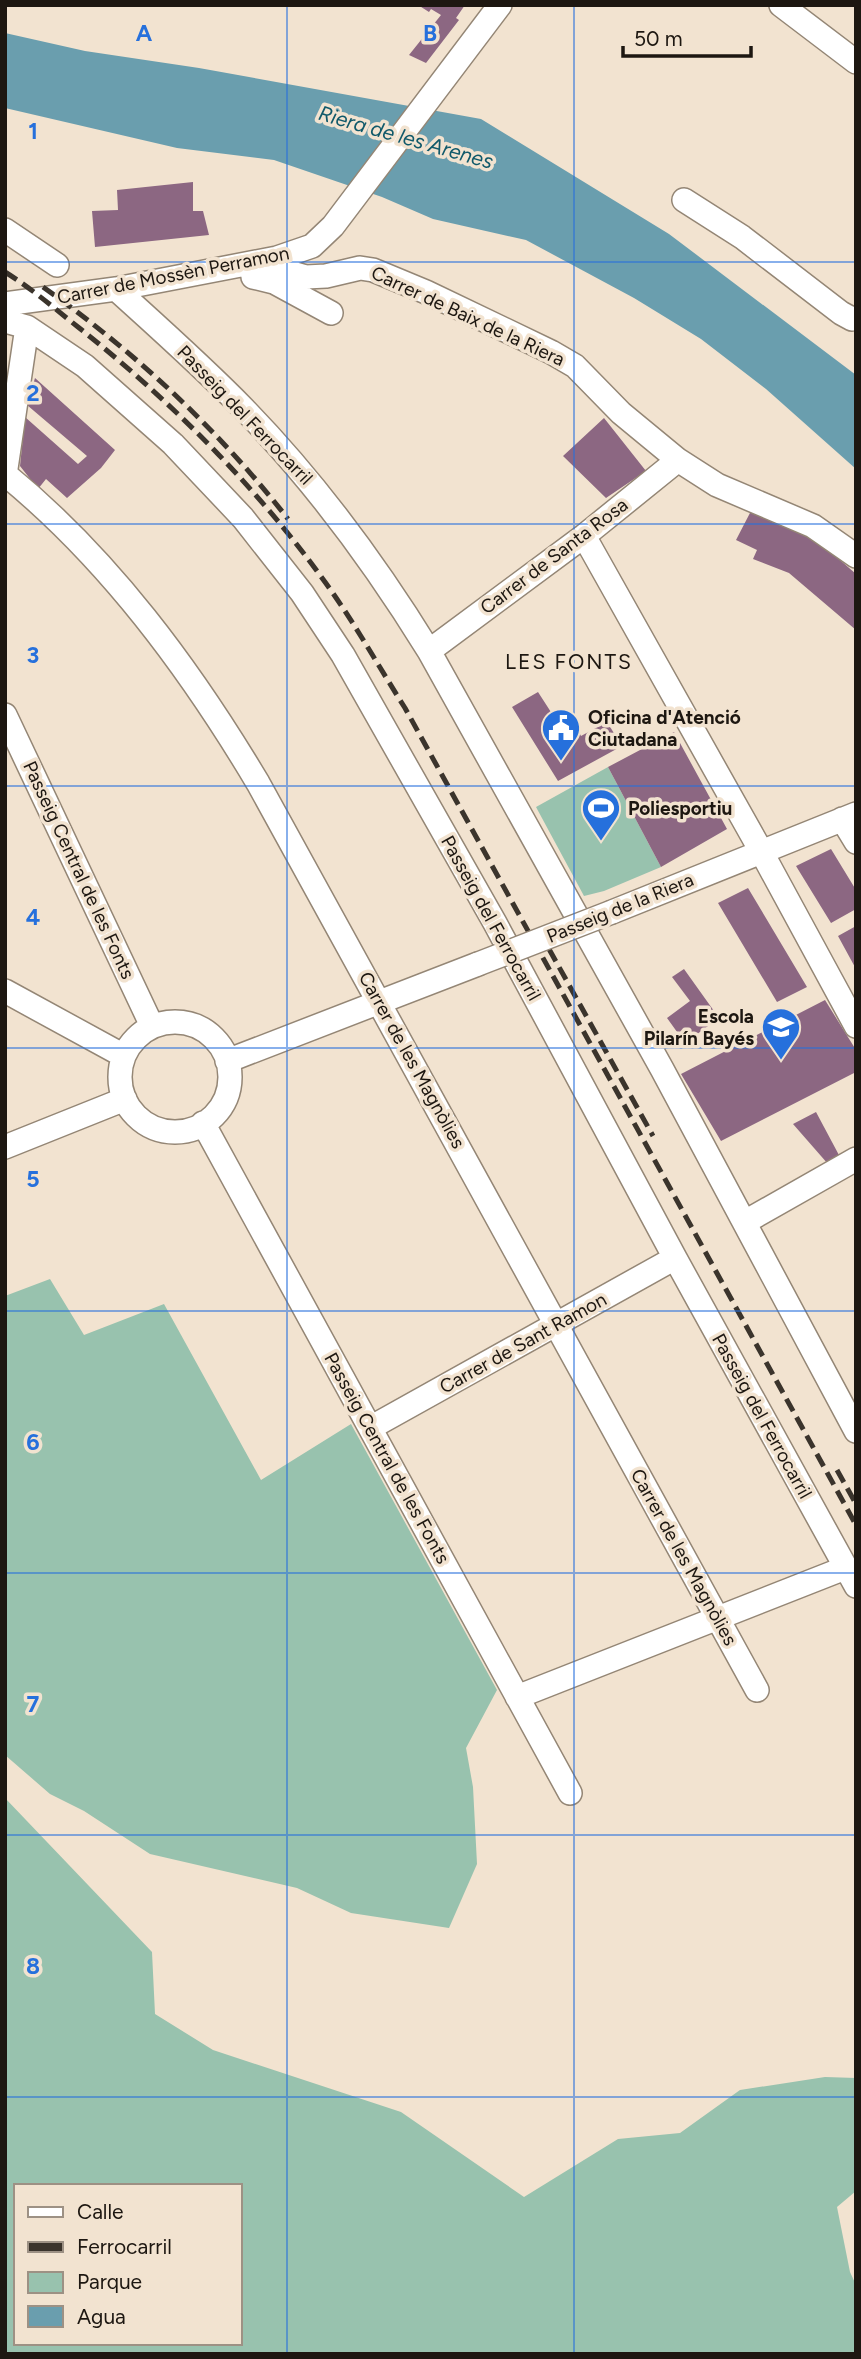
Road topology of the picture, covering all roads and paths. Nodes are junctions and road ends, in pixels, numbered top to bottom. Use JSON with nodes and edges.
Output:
{"nodes":[{"id":1,"x":500,"y":5,"type":"edge"},
{"id":2,"x":781,"y":5,"type":"edge"},
{"id":3,"x":856,"y":62,"type":"edge"},
{"id":4,"x":684,"y":200,"type":"dead end"},
{"id":5,"x":5,"y":230,"type":"edge"},
{"id":6,"x":277,"y":258,"type":"junction"},
{"id":7,"x":57,"y":265,"type":"dead end"},
{"id":8,"x":253,"y":277,"type":"dead end"},
{"id":9,"x":116,"y":289,"type":"junction"},
{"id":10,"x":5,"y":304,"type":"edge"},
{"id":11,"x":331,"y":313,"type":"dead end"},
{"id":12,"x":856,"y":317,"type":"edge"},
{"id":13,"x":16,"y":324,"type":"edge"},
{"id":14,"x":678,"y":460,"type":"junction"},
{"id":15,"x":5,"y":474,"type":"edge"},
{"id":16,"x":584,"y":536,"type":"junction"},
{"id":17,"x":856,"y":556,"type":"edge"},
{"id":18,"x":429,"y":651,"type":"junction"},
{"id":19,"x":5,"y":715,"type":"edge"},
{"id":20,"x":849,"y":816,"type":"edge"},
{"id":21,"x":856,"y":842,"type":"edge"},
{"id":22,"x":761,"y":850,"type":"junction"},
{"id":23,"x":5,"y":991,"type":"edge"},
{"id":24,"x":379,"y":1001,"type":"junction"},
{"id":25,"x":152,"y":1026,"type":"junction"},
{"id":26,"x":856,"y":1026,"type":"edge"},
{"id":27,"x":124,"y":1056,"type":"junction"},
{"id":28,"x":228,"y":1061,"type":"junction"},
{"id":29,"x":125,"y":1100,"type":"junction"},
{"id":30,"x":203,"y":1123,"type":"junction"},
{"id":31,"x":5,"y":1147,"type":"edge"},
{"id":32,"x":856,"y":1159,"type":"edge"},
{"id":33,"x":745,"y":1222,"type":"junction"},
{"id":34,"x":675,"y":1258,"type":"junction"},
{"id":35,"x":558,"y":1324,"type":"junction"},
{"id":36,"x":370,"y":1427,"type":"junction"},
{"id":37,"x":856,"y":1432,"type":"edge"},
{"id":38,"x":851,"y":1577,"type":"edge"},
{"id":39,"x":718,"y":1619,"type":"junction"},
{"id":40,"x":757,"y":1690,"type":"dead end"},
{"id":41,"x":517,"y":1696,"type":"junction"},
{"id":42,"x":570,"y":1793,"type":"dead end"}],
"edges":[{"from":1,"to":6,"type":"street","name":"Carrer de Mossèn Perramon"},
{"from":2,"to":3,"type":"street"},
{"from":4,"to":12,"type":"street"},
{"from":5,"to":7,"type":"street"},
{"from":6,"to":9,"type":"street","name":"Carrer de Mossèn Perramon"},
{"from":6,"to":14,"type":"street","name":"Carrer de Baix de la Riera"},
{"from":8,"to":11,"type":"street"},
{"from":9,"to":10,"type":"street","name":"Carrer de Mossèn Perramon"},
{"from":9,"to":18,"type":"street","name":"Passeig del Ferrocarril"},
{"from":13,"to":15,"type":"street"},
{"from":13,"to":34,"type":"street","name":"Passeig del Ferrocarril"},
{"from":14,"to":16,"type":"street","name":"Carrer de Santa Rosa"},
{"from":14,"to":17,"type":"street","name":"Carrer de Baix de la Riera"},
{"from":15,"to":24,"type":"street","name":"Carrer de les Magnòlies"},
{"from":16,"to":18,"type":"street","name":"Carrer de Santa Rosa"},
{"from":16,"to":22,"type":"street"},
{"from":18,"to":33,"type":"street","name":"Passeig del Ferrocarril"},
{"from":19,"to":25,"type":"street","name":"Passeig Central de les Fonts"},
{"from":20,"to":21,"type":"street"},
{"from":20,"to":22,"type":"street","name":"Passeig de la Riera"},
{"from":22,"to":24,"type":"street","name":"Passeig de la Riera","bridge":true},
{"from":22,"to":26,"type":"street"},
{"from":23,"to":27,"type":"street"},
{"from":24,"to":28,"type":"street","name":"Passeig de la Riera"},
{"from":24,"to":35,"type":"street","name":"Carrer de les Magnòlies"},
{"from":25,"to":27,"type":"street"},
{"from":25,"to":28,"type":"street"},
{"from":27,"to":29,"type":"street"},
{"from":28,"to":30,"type":"street"},
{"from":29,"to":30,"type":"street"},
{"from":29,"to":31,"type":"street"},
{"from":30,"to":36,"type":"street","name":"Passeig Central de les Fonts"},
{"from":32,"to":33,"type":"street"},
{"from":33,"to":37,"type":"street","name":"Passeig del Ferrocarril"},
{"from":34,"to":35,"type":"street","name":"Carrer de Sant Ramon"},
{"from":34,"to":38,"type":"street","name":"Passeig del Ferrocarril"},
{"from":35,"to":36,"type":"street","name":"Carrer de Sant Ramon"},
{"from":35,"to":39,"type":"street","name":"Carrer de les Magnòlies"},
{"from":36,"to":41,"type":"street","name":"Passeig Central de les Fonts"},
{"from":38,"to":39,"type":"street"},
{"from":39,"to":40,"type":"street","name":"Carrer de les Magnòlies"},
{"from":39,"to":41,"type":"street"},
{"from":41,"to":42,"type":"street","name":"Passeig Central de les Fonts"}]}
